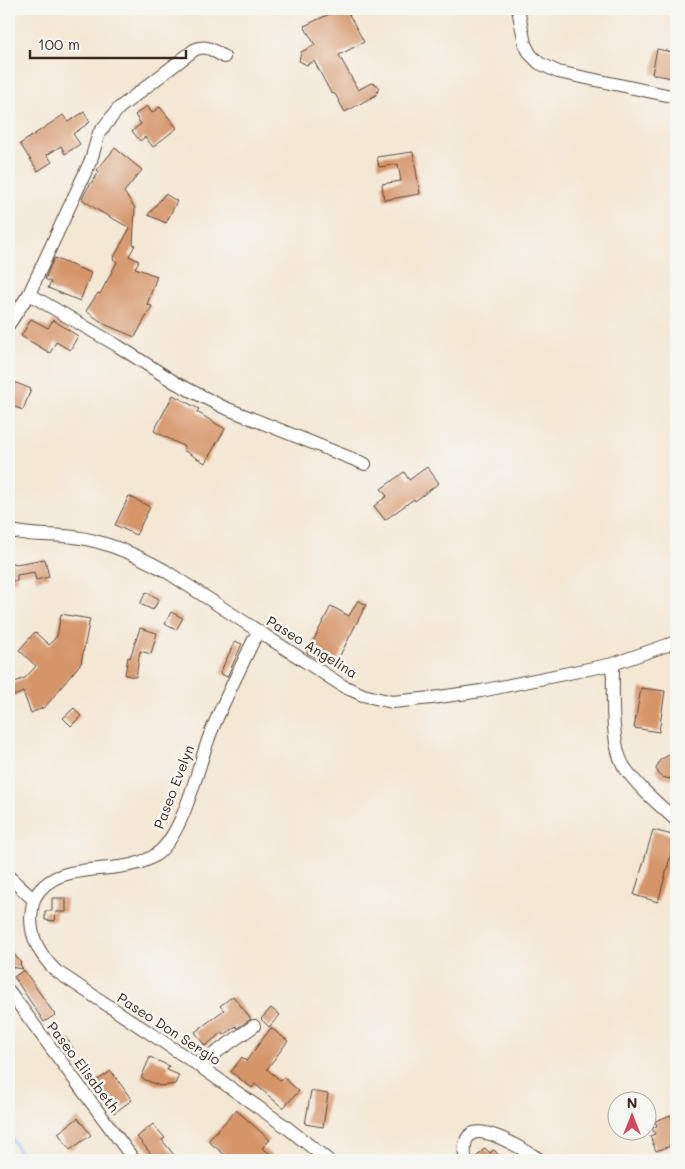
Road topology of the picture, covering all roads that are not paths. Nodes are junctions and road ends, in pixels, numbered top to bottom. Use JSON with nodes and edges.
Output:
{"nodes":[{"id":1,"x":518,"y":9,"type":"edge"},
{"id":2,"x":224,"y":57,"type":"dead end"},
{"id":3,"x":676,"y":97,"type":"edge"},
{"id":4,"x":28,"y":294,"type":"junction"},
{"id":5,"x":9,"y":324,"type":"edge"},
{"id":6,"x":365,"y":464,"type":"dead end"},
{"id":7,"x":9,"y":530,"type":"edge"},
{"id":8,"x":258,"y":631,"type":"junction"},
{"id":9,"x":676,"y":642,"type":"edge"},
{"id":10,"x":613,"y":664,"type":"junction"},
{"id":11,"x":676,"y":820,"type":"edge"},
{"id":12,"x":9,"y":877,"type":"edge"},
{"id":13,"x":34,"y":900,"type":"junction"},
{"id":14,"x":9,"y":991,"type":"edge"},
{"id":15,"x":254,"y":1026,"type":"dead end"},
{"id":16,"x":198,"y":1065,"type":"junction"},
{"id":17,"x":134,"y":1160,"type":"edge"},
{"id":18,"x":328,"y":1160,"type":"edge"},
{"id":19,"x":465,"y":1160,"type":"edge"},
{"id":20,"x":541,"y":1160,"type":"edge"}],
"edges":[{"from":1,"to":3,"type":"street"},
{"from":2,"to":4,"type":"street"},
{"from":4,"to":5,"type":"street"},
{"from":4,"to":6,"type":"street"},
{"from":7,"to":8,"type":"street","name":"Paseo Angelina"},
{"from":8,"to":10,"type":"street","name":"Paseo Angelina"},
{"from":8,"to":13,"type":"street","name":"Paseo Evelyn"},
{"from":9,"to":10,"type":"street","name":"Paseo Angelina"},
{"from":10,"to":11,"type":"street"},
{"from":12,"to":13,"type":"street"},
{"from":13,"to":16,"type":"street","name":"Paseo Don Sergio"},
{"from":14,"to":17,"type":"street","name":"Paseo Elisabeth"},
{"from":15,"to":16,"type":"street"},
{"from":16,"to":18,"type":"street","name":"Paseo Don Sergio"},
{"from":19,"to":20,"type":"street"}]}
